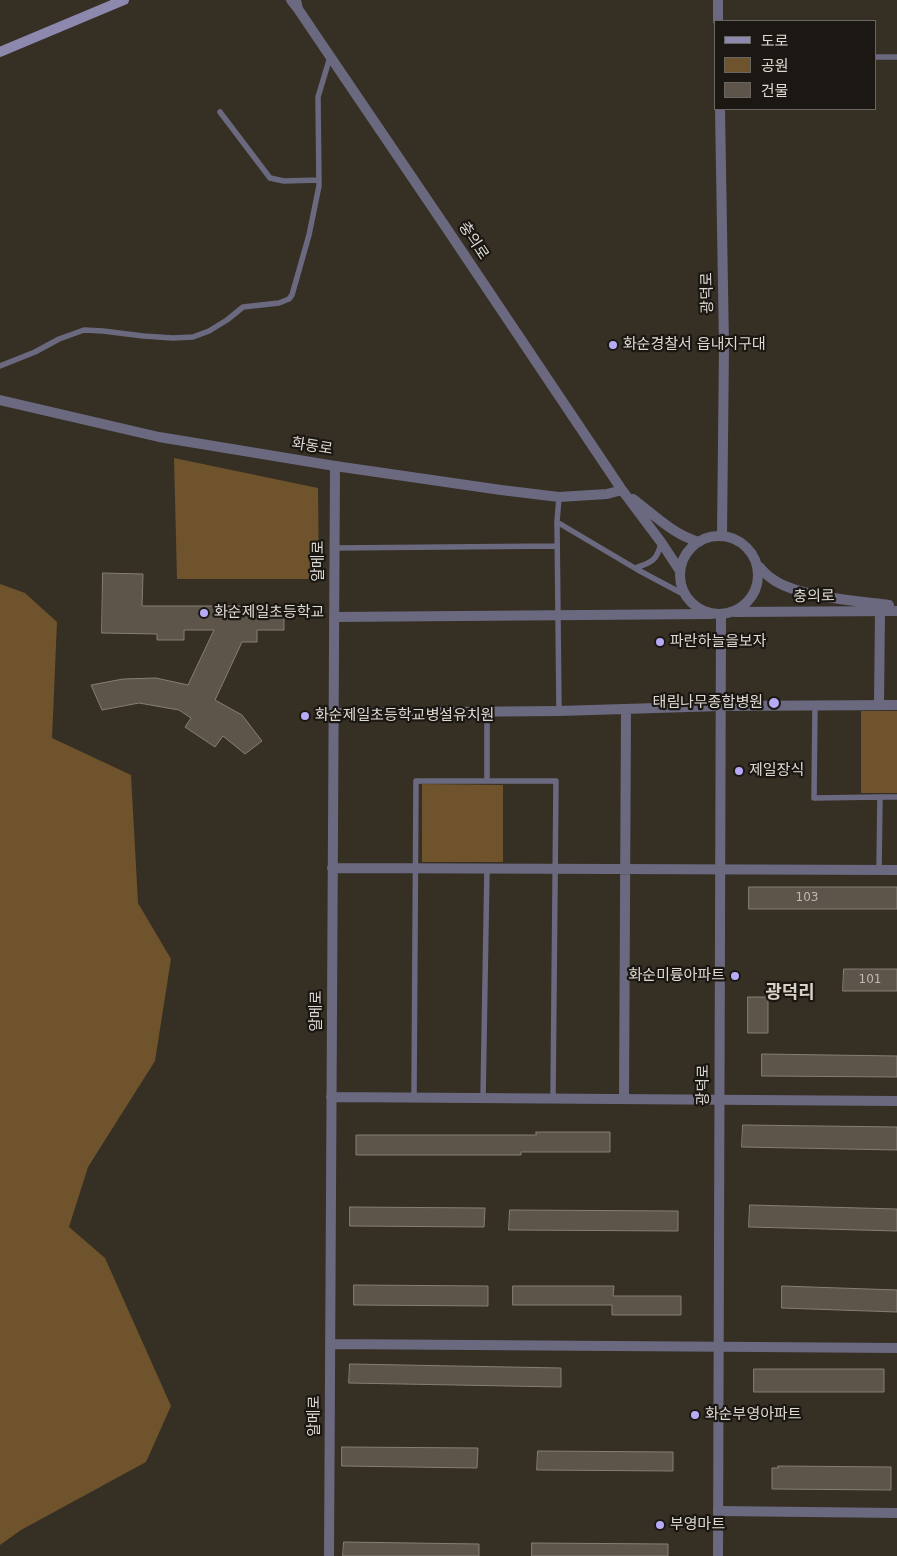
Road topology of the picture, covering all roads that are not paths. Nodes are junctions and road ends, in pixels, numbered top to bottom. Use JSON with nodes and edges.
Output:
{"nodes":[{"id":1,"x":124,"y":0,"type":"edge"},
{"id":2,"x":291,"y":0,"type":"edge"},
{"id":3,"x":718,"y":0,"type":"edge"},
{"id":4,"x":297,"y":5,"type":"edge"},
{"id":5,"x":718,"y":20,"type":"edge"},
{"id":6,"x":0,"y":52,"type":"edge"},
{"id":7,"x":330,"y":57,"type":"junction"},
{"id":8,"x":877,"y":57,"type":"edge"},
{"id":9,"x":897,"y":57,"type":"edge"},
{"id":10,"x":720,"y":110,"type":"edge"},
{"id":11,"x":220,"y":112,"type":"dead end"},
{"id":12,"x":319,"y":180,"type":"junction"},
{"id":13,"x":0,"y":366,"type":"edge"},
{"id":14,"x":0,"y":400,"type":"edge"},
{"id":15,"x":335,"y":466,"type":"junction"},
{"id":16,"x":622,"y":490,"type":"junction"},
{"id":17,"x":559,"y":497,"type":"junction"},
{"id":18,"x":557,"y":522,"type":"junction"},
{"id":19,"x":722,"y":536,"type":"junction"},
{"id":20,"x":661,"y":542,"type":"junction"},
{"id":21,"x":699,"y":542,"type":"junction"},
{"id":22,"x":557,"y":546,"type":"junction"},
{"id":23,"x":334,"y":548,"type":"junction"},
{"id":24,"x":757,"y":565,"type":"junction"},
{"id":25,"x":636,"y":569,"type":"junction"},
{"id":26,"x":680,"y":572,"type":"junction"},
{"id":27,"x":685,"y":595,"type":"junction"},
{"id":28,"x":897,"y":606,"type":"edge"},
{"id":29,"x":880,"y":611,"type":"junction"},
{"id":30,"x":897,"y":611,"type":"edge"},
{"id":31,"x":722,"y":614,"type":"junction"},
{"id":32,"x":558,"y":615,"type":"junction"},
{"id":33,"x":334,"y":617,"type":"junction"},
{"id":34,"x":815,"y":705,"type":"junction"},
{"id":35,"x":879,"y":705,"type":"junction"},
{"id":36,"x":897,"y":705,"type":"edge"},
{"id":37,"x":721,"y":706,"type":"junction"},
{"id":38,"x":626,"y":709,"type":"junction"},
{"id":39,"x":560,"y":711,"type":"junction"},
{"id":40,"x":487,"y":712,"type":"junction"},
{"id":41,"x":333,"y":713,"type":"junction"},
{"id":42,"x":487,"y":781,"type":"junction"},
{"id":43,"x":880,"y":797,"type":"junction"},
{"id":44,"x":897,"y":797,"type":"edge"},
{"id":45,"x":332,"y":868,"type":"junction"},
{"id":46,"x":416,"y":868,"type":"junction"},
{"id":47,"x":487,"y":868,"type":"junction"},
{"id":48,"x":556,"y":868,"type":"junction"},
{"id":49,"x":626,"y":869,"type":"junction"},
{"id":50,"x":720,"y":869,"type":"junction"},
{"id":51,"x":879,"y":870,"type":"junction"},
{"id":52,"x":897,"y":870,"type":"edge"},
{"id":53,"x":332,"y":1097,"type":"junction"},
{"id":54,"x":414,"y":1097,"type":"junction"},
{"id":55,"x":483,"y":1098,"type":"junction"},
{"id":56,"x":553,"y":1098,"type":"junction"},
{"id":57,"x":624,"y":1099,"type":"junction"},
{"id":58,"x":719,"y":1100,"type":"junction"},
{"id":59,"x":897,"y":1101,"type":"edge"},
{"id":60,"x":330,"y":1344,"type":"junction"},
{"id":61,"x":719,"y":1346,"type":"junction"},
{"id":62,"x":897,"y":1348,"type":"edge"},
{"id":63,"x":718,"y":1511,"type":"junction"},
{"id":64,"x":897,"y":1513,"type":"edge"},
{"id":65,"x":329,"y":1556,"type":"edge"},
{"id":66,"x":718,"y":1556,"type":"edge"}],
"edges":[{"from":1,"to":6,"type":"main road"},
{"from":2,"to":4,"type":"street","name":"충의로"},
{"from":3,"to":5,"type":"street"},
{"from":4,"to":7,"type":"street","name":"충의로"},
{"from":7,"to":12,"type":"lane"},
{"from":7,"to":16,"type":"street","name":"충의로"},
{"from":8,"to":9,"type":"lane"},
{"from":10,"to":19,"type":"street","name":"광덕로"},
{"from":11,"to":12,"type":"lane"},
{"from":12,"to":13,"type":"lane"},
{"from":14,"to":15,"type":"street","name":"화동로"},
{"from":15,"to":17,"type":"street","name":"화동로"},
{"from":15,"to":23,"type":"street","name":"알메로"},
{"from":16,"to":17,"type":"street","name":"화동로"},
{"from":16,"to":20,"type":"street","name":"충의로"},
{"from":16,"to":21,"type":"street","name":"충의로"},
{"from":17,"to":18,"type":"lane"},
{"from":18,"to":22,"type":"lane"},
{"from":18,"to":25,"type":"lane"},
{"from":19,"to":21,"type":"street"},
{"from":19,"to":24,"type":"street"},
{"from":20,"to":25,"type":"lane"},
{"from":20,"to":26,"type":"street","name":"충의로"},
{"from":21,"to":26,"type":"street"},
{"from":22,"to":23,"type":"lane"},
{"from":22,"to":32,"type":"lane"},
{"from":23,"to":33,"type":"street","name":"알메로"},
{"from":24,"to":28,"type":"street","name":"충의로"},
{"from":24,"to":31,"type":"street"},
{"from":25,"to":27,"type":"lane"},
{"from":26,"to":27,"type":"street"},
{"from":27,"to":31,"type":"street"},
{"from":29,"to":30,"type":"street","name":"충의로"},
{"from":29,"to":31,"type":"street","name":"충의로"},
{"from":29,"to":35,"type":"street"},
{"from":31,"to":32,"type":"street","name":"충의로"},
{"from":31,"to":37,"type":"street","name":"광덕로"},
{"from":32,"to":33,"type":"street","name":"충의로"},
{"from":32,"to":39,"type":"lane"},
{"from":33,"to":41,"type":"street","name":"알메로"},
{"from":34,"to":35,"type":"street"},
{"from":34,"to":37,"type":"street"},
{"from":34,"to":43,"type":"lane"},
{"from":35,"to":36,"type":"street"},
{"from":37,"to":38,"type":"street"},
{"from":37,"to":50,"type":"street","name":"광덕로"},
{"from":38,"to":39,"type":"street"},
{"from":38,"to":49,"type":"street"},
{"from":39,"to":40,"type":"street"},
{"from":40,"to":41,"type":"street"},
{"from":40,"to":42,"type":"lane"},
{"from":41,"to":45,"type":"street","name":"알메로"},
{"from":42,"to":46,"type":"lane"},
{"from":42,"to":48,"type":"lane"},
{"from":43,"to":44,"type":"lane"},
{"from":43,"to":51,"type":"lane"},
{"from":45,"to":46,"type":"street"},
{"from":45,"to":53,"type":"street","name":"알메로"},
{"from":46,"to":47,"type":"street"},
{"from":46,"to":54,"type":"lane"},
{"from":47,"to":48,"type":"street"},
{"from":47,"to":55,"type":"lane"},
{"from":48,"to":49,"type":"street"},
{"from":48,"to":56,"type":"lane"},
{"from":49,"to":50,"type":"street"},
{"from":49,"to":57,"type":"street"},
{"from":50,"to":51,"type":"street"},
{"from":50,"to":58,"type":"street","name":"광덕로"},
{"from":51,"to":52,"type":"street"},
{"from":53,"to":54,"type":"street"},
{"from":53,"to":60,"type":"street","name":"알메로"},
{"from":54,"to":55,"type":"street"},
{"from":55,"to":56,"type":"street"},
{"from":56,"to":57,"type":"street"},
{"from":57,"to":58,"type":"street"},
{"from":58,"to":59,"type":"street"},
{"from":58,"to":61,"type":"street","name":"광덕로"},
{"from":60,"to":61,"type":"street"},
{"from":60,"to":65,"type":"street","name":"알메로"},
{"from":61,"to":62,"type":"street"},
{"from":61,"to":63,"type":"street","name":"광덕로"},
{"from":63,"to":64,"type":"street"},
{"from":63,"to":66,"type":"street","name":"광덕로"}]}
